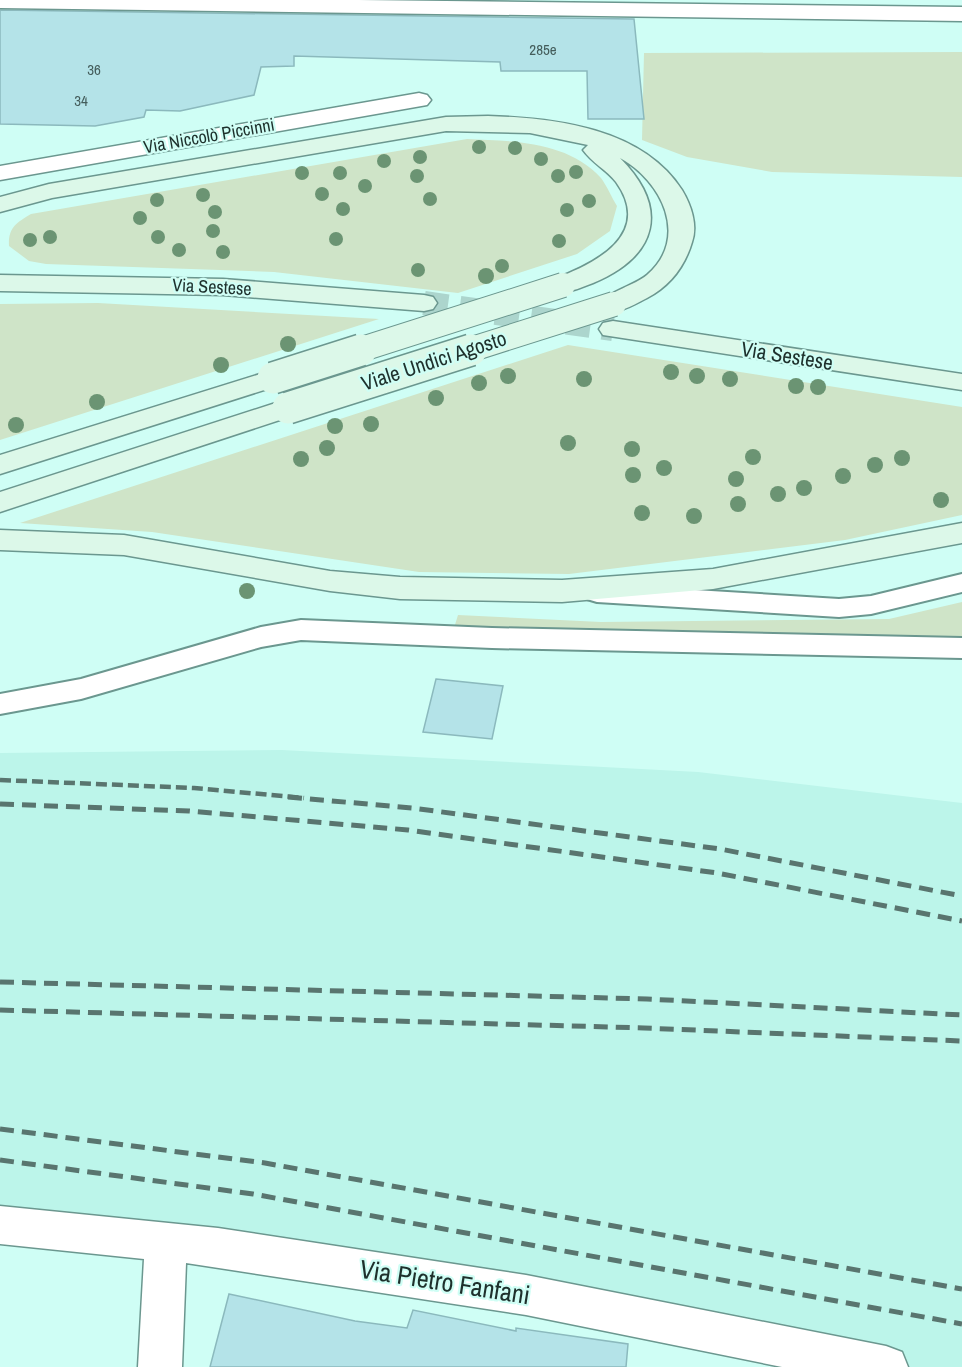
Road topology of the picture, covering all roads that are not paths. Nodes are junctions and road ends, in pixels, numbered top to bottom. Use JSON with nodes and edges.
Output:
{"nodes":[{"id":1,"x":0,"y":2,"type":"edge"},
{"id":2,"x":962,"y":14,"type":"edge"},
{"id":3,"x":419,"y":100,"type":"dead end"},
{"id":4,"x":571,"y":134,"type":"junction"},
{"id":5,"x":0,"y":173,"type":"edge"},
{"id":6,"x":92,"y":185,"type":"junction"},
{"id":7,"x":0,"y":205,"type":"edge"},
{"id":8,"x":0,"y":219,"type":"edge"},
{"id":9,"x":0,"y":264,"type":"edge"},
{"id":10,"x":0,"y":283,"type":"edge"},
{"id":11,"x":103,"y":284,"type":"junction"},
{"id":12,"x":424,"y":303,"type":"tunnel mouth"},
{"id":13,"x":613,"y":316,"type":"junction"},
{"id":14,"x":962,"y":382,"type":"edge"},
{"id":15,"x":0,"y":465,"type":"edge"},
{"id":16,"x":0,"y":502,"type":"edge"},
{"id":17,"x":962,"y":533,"type":"edge"},
{"id":18,"x":0,"y":540,"type":"edge"},
{"id":19,"x":962,"y":583,"type":"edge"},
{"id":20,"x":562,"y":591,"type":"junction"},
{"id":21,"x":962,"y":648,"type":"edge"},
{"id":22,"x":0,"y":704,"type":"edge"},
{"id":23,"x":0,"y":1225,"type":"edge"},
{"id":24,"x":166,"y":1242,"type":"junction"},
{"id":25,"x":160,"y":1367,"type":"edge"},
{"id":26,"x":886,"y":1367,"type":"edge"}],
"edges":[{"from":1,"to":2,"type":"street"},
{"from":3,"to":5,"type":"street","name":"Via Niccolò Piccinni"},
{"from":4,"to":6,"type":"main road","name":"Viale Undici Agosto"},
{"from":4,"to":13,"type":"main road","name":"Viale Undici Agosto"},
{"from":4,"to":15,"type":"main road","name":"Viale Undici Agosto","bridge":true},
{"from":6,"to":7,"type":"main road","name":"Viale Undici Agosto"},
{"from":6,"to":8,"type":"main road","name":"Viale Undici Agosto"},
{"from":9,"to":11,"type":"main road"},
{"from":10,"to":11,"type":"main road","name":"Via Sestese"},
{"from":11,"to":12,"type":"main road","name":"Via Sestese"},
{"from":13,"to":14,"type":"main road","name":"Via Sestese"},
{"from":13,"to":16,"type":"main road","name":"Viale Undici Agosto","bridge":true},
{"from":17,"to":20,"type":"main road"},
{"from":18,"to":20,"type":"main road"},
{"from":19,"to":20,"type":"lane"},
{"from":21,"to":22,"type":"lane"},
{"from":23,"to":24,"type":"street","name":"Via Pietro Fanfani"},
{"from":24,"to":25,"type":"street"},
{"from":24,"to":26,"type":"street","name":"Via Pietro Fanfani"}]}
